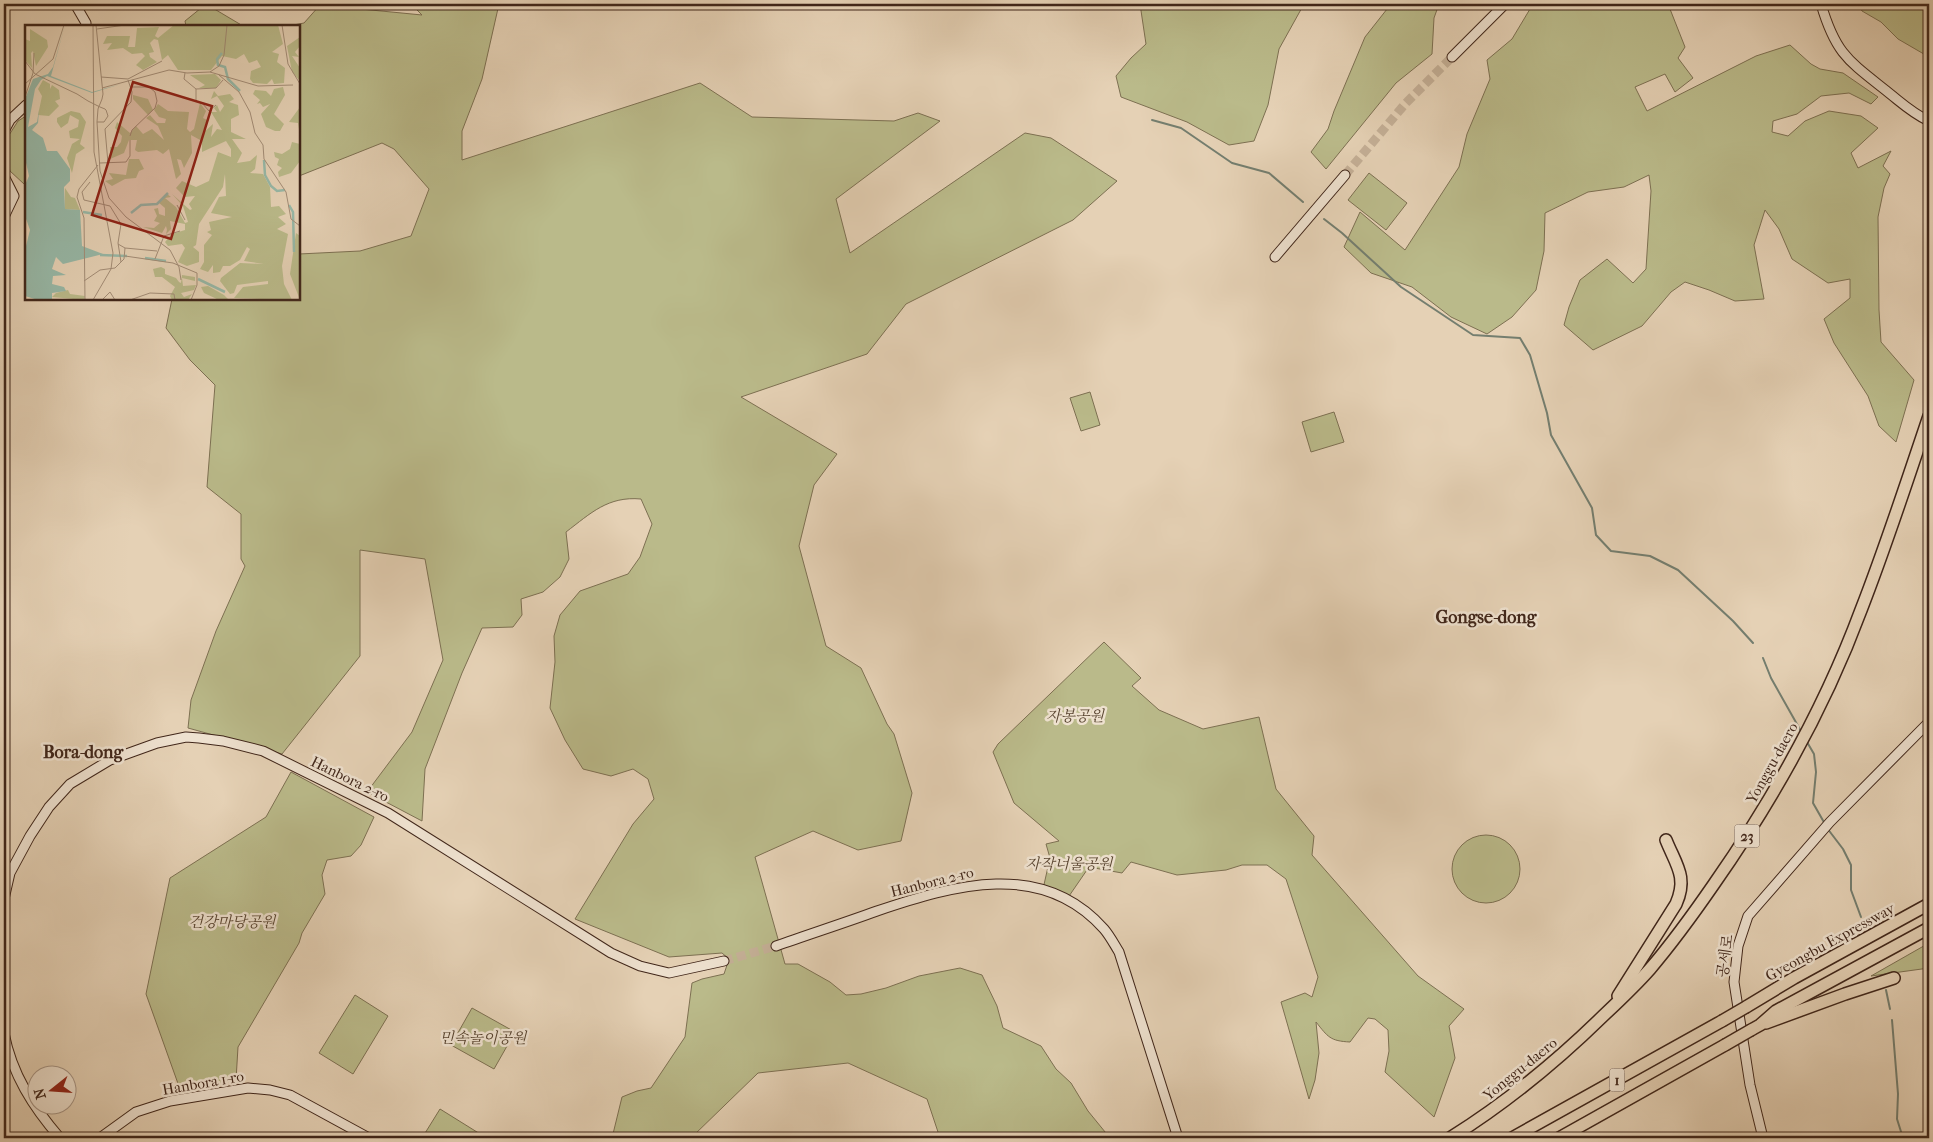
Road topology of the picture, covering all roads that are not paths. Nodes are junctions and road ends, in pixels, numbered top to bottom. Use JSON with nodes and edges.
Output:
{"nodes":[{"id":1,"x":75,"y":4,"type":"edge"},
{"id":2,"x":1506,"y":4,"type":"edge"},
{"id":3,"x":1821,"y":4,"type":"edge"},
{"id":4,"x":86,"y":25,"type":"edge"},
{"id":5,"x":1452,"y":57,"type":"tunnel mouth"},
{"id":6,"x":25,"y":106,"type":"edge"},
{"id":7,"x":1929,"y":121,"type":"edge"},
{"id":8,"x":4,"y":131,"type":"edge"},
{"id":9,"x":1345,"y":175,"type":"tunnel mouth"},
{"id":10,"x":4,"y":176,"type":"edge"},
{"id":11,"x":4,"y":217,"type":"edge"},
{"id":12,"x":1275,"y":257,"type":"dead end"},
{"id":13,"x":1929,"y":416,"type":"edge"},
{"id":14,"x":1929,"y":722,"type":"edge"},
{"id":15,"x":1666,"y":840,"type":"dead end"},
{"id":16,"x":4,"y":899,"type":"edge"},
{"id":17,"x":1929,"y":904,"type":"edge"},
{"id":18,"x":1929,"y":928,"type":"edge"},
{"id":19,"x":776,"y":946,"type":"tunnel mouth"},
{"id":20,"x":724,"y":961,"type":"tunnel mouth"},
{"id":21,"x":1894,"y":981,"type":"dead end"},
{"id":22,"x":1608,"y":1011,"type":"junction"},
{"id":23,"x":1755,"y":1028,"type":"junction"},
{"id":24,"x":4,"y":1033,"type":"edge"},
{"id":25,"x":60,"y":1138,"type":"edge"},
{"id":26,"x":100,"y":1138,"type":"edge"},
{"id":27,"x":369,"y":1138,"type":"edge"},
{"id":28,"x":1178,"y":1138,"type":"edge"},
{"id":29,"x":1450,"y":1138,"type":"edge"},
{"id":30,"x":1512,"y":1138,"type":"edge"},
{"id":31,"x":1559,"y":1138,"type":"edge"},
{"id":32,"x":1763,"y":1138,"type":"edge"}],
"edges":[{"from":1,"to":4,"type":"street"},
{"from":2,"to":5,"type":"street"},
{"from":3,"to":7,"type":"street"},
{"from":6,"to":8,"type":"street"},
{"from":9,"to":12,"type":"street"},
{"from":10,"to":11,"type":"street"},
{"from":13,"to":22,"type":"highway","name":"Yonggu-daero","number":"23"},
{"from":14,"to":32,"type":"street","name":"공세로"},
{"from":15,"to":22,"type":"highway"},
{"from":16,"to":20,"type":"street","name":"Hanbora 2-ro"},
{"from":17,"to":30,"type":"highway","name":"Gyeongbu Expressway","number":"1","bridge":true},
{"from":18,"to":23,"type":"highway","number":"1"},
{"from":19,"to":28,"type":"street","name":"Hanbora 2-ro"},
{"from":21,"to":23,"type":"highway"},
{"from":22,"to":29,"type":"highway","name":"Yonggu-daero","number":"23"},
{"from":23,"to":31,"type":"highway","number":"1","bridge":true},
{"from":24,"to":25,"type":"street"},
{"from":26,"to":27,"type":"street","name":"Hanbora 1-ro"}]}
